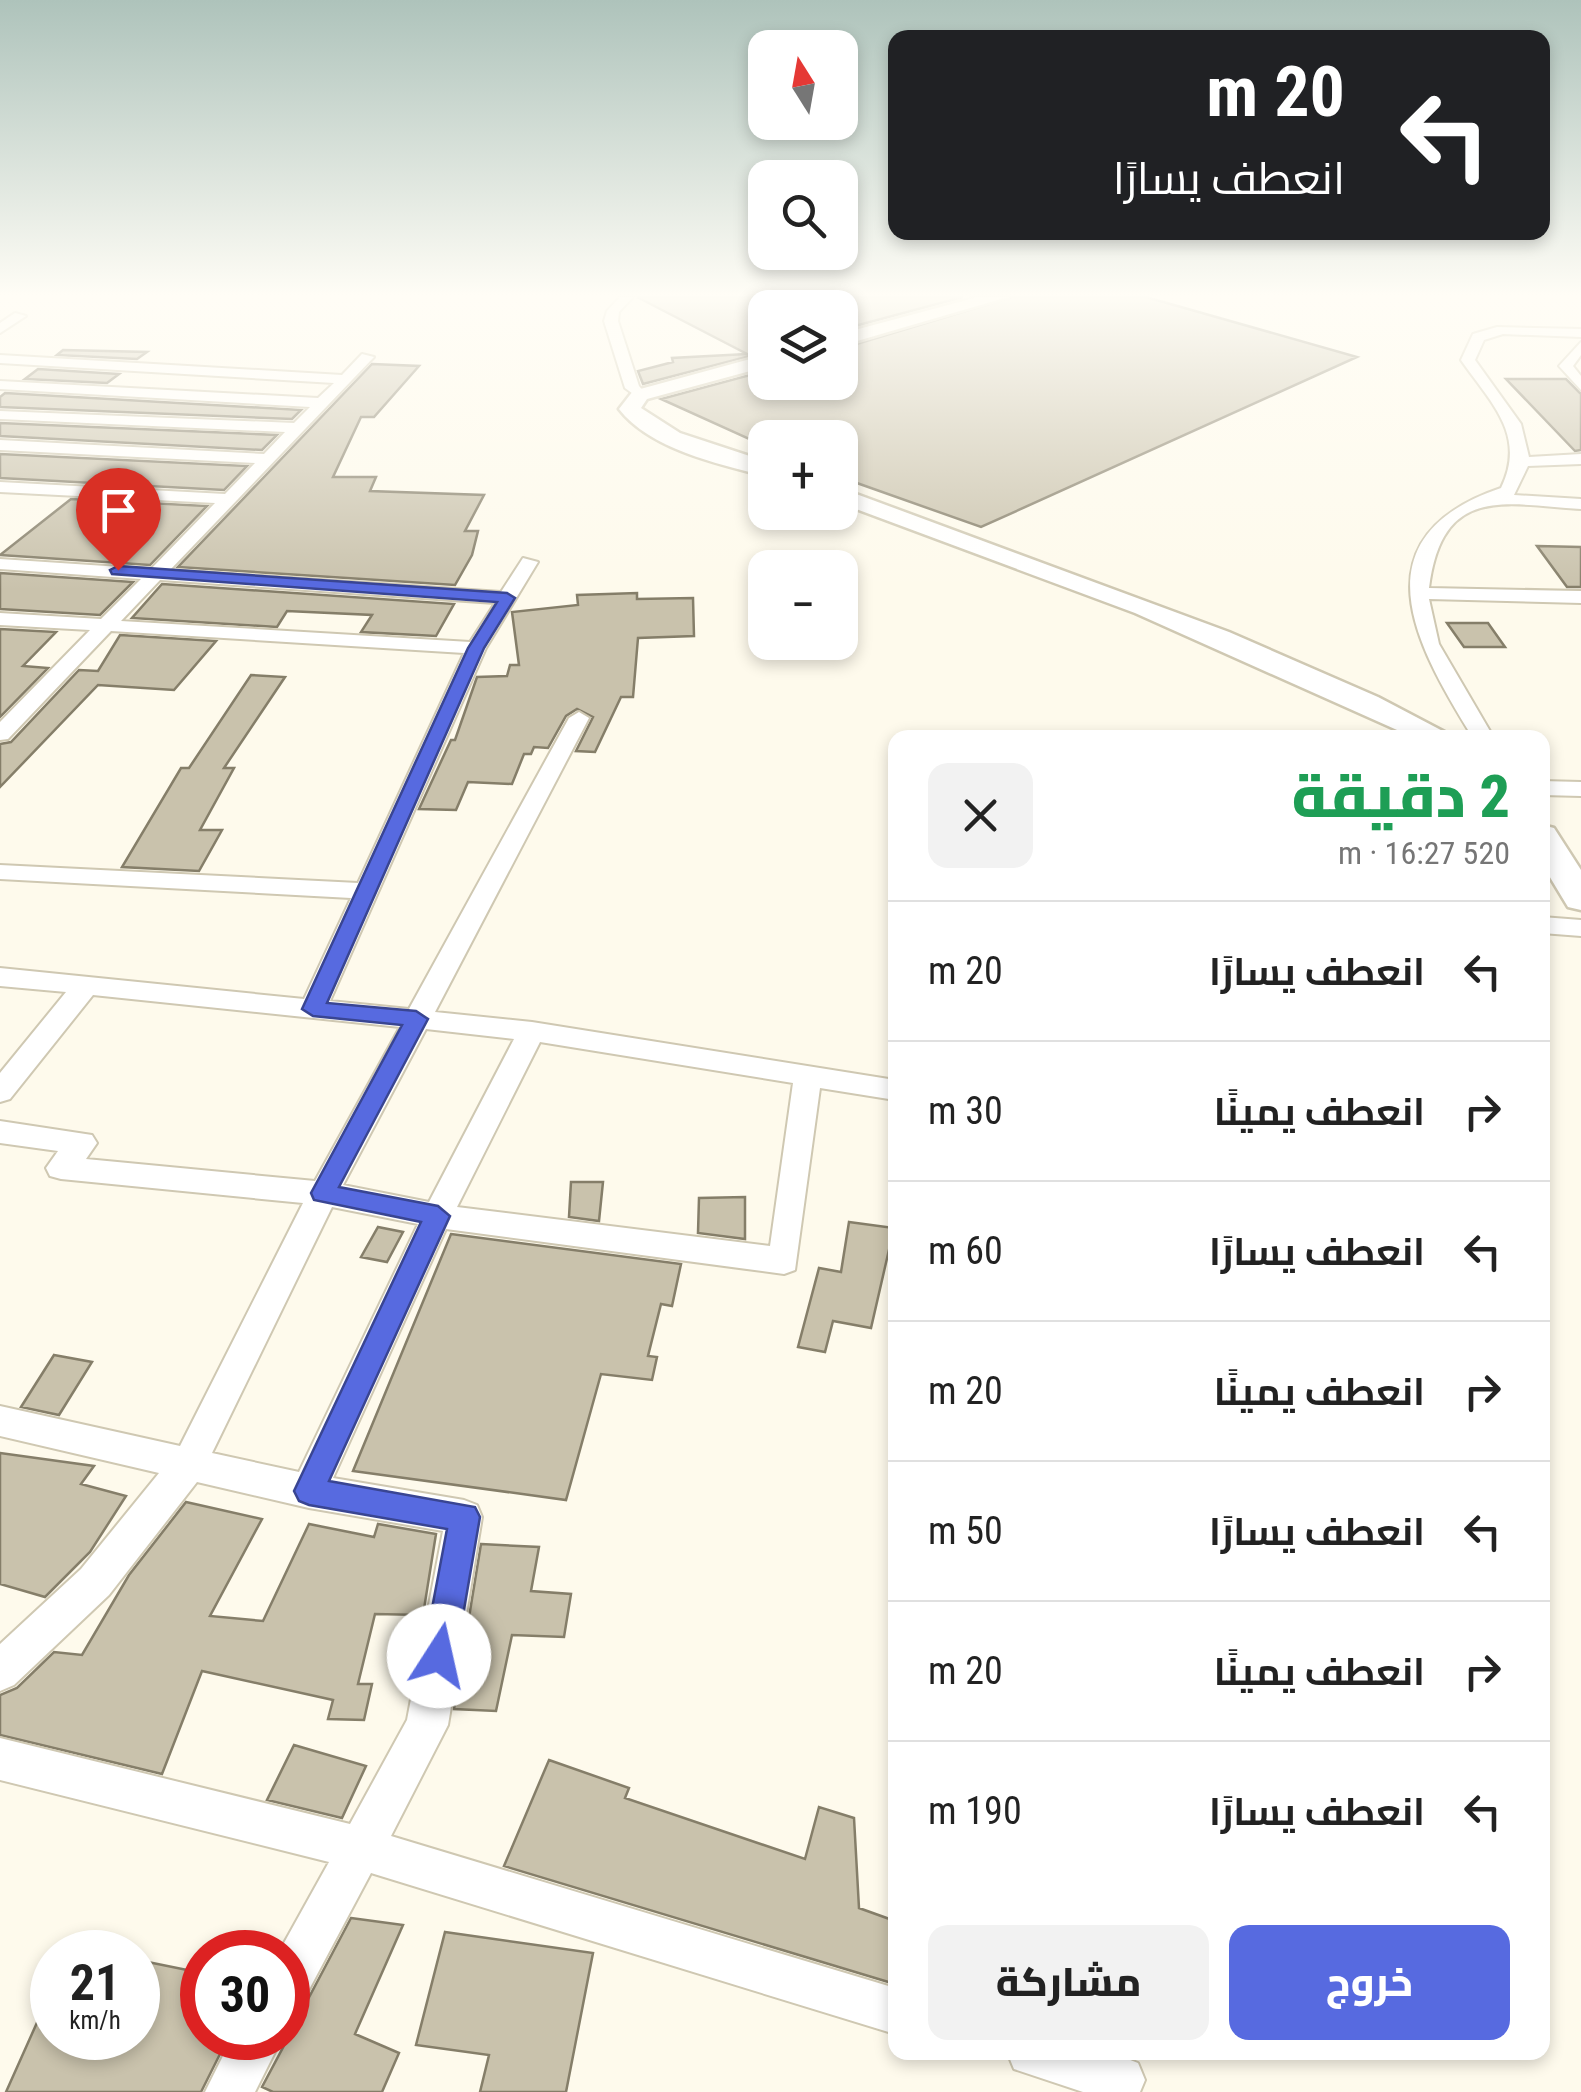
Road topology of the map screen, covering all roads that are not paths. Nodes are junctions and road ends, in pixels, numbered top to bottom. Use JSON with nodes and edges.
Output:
{"nodes":[{"id":1,"x":163,"y":395,"type":"edge"},
{"id":2,"x":330,"y":395,"type":"edge"},
{"id":3,"x":640,"y":395,"type":"edge"},
{"id":4,"x":1492,"y":395,"type":"edge"},
{"id":5,"x":322,"y":403,"type":"junction"},
{"id":6,"x":0,"y":414,"type":"edge"},
{"id":7,"x":298,"y":428,"type":"junction"},
{"id":8,"x":0,"y":445,"type":"edge"},
{"id":9,"x":268,"y":459,"type":"junction"},
{"id":10,"x":1581,"y":459,"type":"edge"},
{"id":11,"x":1522,"y":462,"type":"junction"},
{"id":12,"x":748,"y":463,"type":"edge"},
{"id":13,"x":8,"y":487,"type":"edge"},
{"id":14,"x":230,"y":498,"type":"junction"},
{"id":15,"x":1491,"y":498,"type":"junction"},
{"id":16,"x":0,"y":500,"type":"edge"},
{"id":17,"x":858,"y":501,"type":"edge"},
{"id":18,"x":1581,"y":504,"type":"edge"},
{"id":19,"x":529,"y":562,"type":"dead end"},
{"id":20,"x":0,"y":564,"type":"edge"},
{"id":21,"x":157,"y":573,"type":"junction"},
{"id":22,"x":1419,"y":593,"type":"junction"},
{"id":23,"x":1581,"y":597,"type":"edge"},
{"id":24,"x":507,"y":598,"type":"junction"},
{"id":25,"x":0,"y":619,"type":"edge"},
{"id":26,"x":103,"y":627,"type":"junction"},
{"id":27,"x":476,"y":648,"type":"junction"},
{"id":28,"x":9,"y":715,"type":"edge"},
{"id":29,"x":579,"y":718,"type":"dead end"},
{"id":30,"x":1423,"y":730,"type":"edge"},
{"id":31,"x":1479,"y":730,"type":"edge"},
{"id":32,"x":0,"y":734,"type":"edge"},
{"id":33,"x":1550,"y":788,"type":"edge"},
{"id":34,"x":1581,"y":790,"type":"edge"},
{"id":35,"x":1550,"y":847,"type":"edge"},
{"id":36,"x":0,"y":872,"type":"edge"},
{"id":37,"x":366,"y":891,"type":"junction"},
{"id":38,"x":1581,"y":899,"type":"edge"},
{"id":39,"x":1550,"y":926,"type":"edge"},
{"id":40,"x":1581,"y":928,"type":"edge"},
{"id":41,"x":0,"y":978,"type":"edge"},
{"id":42,"x":86,"y":986,"type":"junction"},
{"id":43,"x":313,"y":1009,"type":"junction"},
{"id":44,"x":416,"y":1019,"type":"junction"},
{"id":45,"x":532,"y":1031,"type":"junction"},
{"id":46,"x":808,"y":1074,"type":"junction"},
{"id":47,"x":888,"y":1089,"type":"edge"},
{"id":48,"x":0,"y":1092,"type":"edge"},
{"id":49,"x":0,"y":1132,"type":"edge"},
{"id":50,"x":323,"y":1193,"type":"junction"},
{"id":51,"x":438,"y":1216,"type":"junction"},
{"id":52,"x":0,"y":1421,"type":"edge"},
{"id":53,"x":188,"y":1464,"type":"junction"},
{"id":54,"x":309,"y":1491,"type":"junction"},
{"id":55,"x":0,"y":1672,"type":"edge"},
{"id":56,"x":0,"y":1758,"type":"edge"},
{"id":57,"x":360,"y":1848,"type":"junction"},
{"id":58,"x":310,"y":1942,"type":"edge"},
{"id":59,"x":888,"y":2009,"type":"edge"},
{"id":60,"x":246,"y":2060,"type":"edge"},
{"id":61,"x":1057,"y":2060,"type":"edge"},
{"id":62,"x":1121,"y":2080,"type":"dead end"},
{"id":63,"x":229,"y":2092,"type":"edge"}],
"edges":[{"from":1,"to":5,"type":"street"},
{"from":2,"to":5,"type":"street"},
{"from":3,"to":12,"type":"street"},
{"from":4,"to":11,"type":"street"},
{"from":5,"to":7,"type":"street"},
{"from":6,"to":7,"type":"street"},
{"from":7,"to":9,"type":"street"},
{"from":8,"to":9,"type":"street"},
{"from":9,"to":14,"type":"street"},
{"from":10,"to":11,"type":"street"},
{"from":11,"to":15,"type":"street"},
{"from":13,"to":14,"type":"street"},
{"from":13,"to":16,"type":"street"},
{"from":14,"to":21,"type":"street"},
{"from":15,"to":18,"type":"street"},
{"from":15,"to":22,"type":"street"},
{"from":17,"to":30,"type":"street"},
{"from":19,"to":24,"type":"street"},
{"from":20,"to":21,"type":"street"},
{"from":21,"to":24,"type":"street"},
{"from":21,"to":26,"type":"street"},
{"from":22,"to":23,"type":"street"},
{"from":22,"to":31,"type":"street"},
{"from":24,"to":27,"type":"street"},
{"from":25,"to":26,"type":"street"},
{"from":26,"to":27,"type":"street"},
{"from":26,"to":28,"type":"street"},
{"from":27,"to":37,"type":"street"},
{"from":28,"to":32,"type":"street"},
{"from":29,"to":44,"type":"street"},
{"from":33,"to":34,"type":"street"},
{"from":35,"to":38,"type":"street"},
{"from":36,"to":37,"type":"street"},
{"from":37,"to":43,"type":"street"},
{"from":39,"to":40,"type":"street"},
{"from":41,"to":42,"type":"street"},
{"from":42,"to":43,"type":"street"},
{"from":42,"to":48,"type":"street"},
{"from":43,"to":44,"type":"street"},
{"from":44,"to":45,"type":"street"},
{"from":44,"to":50,"type":"street"},
{"from":45,"to":46,"type":"street"},
{"from":45,"to":51,"type":"street"},
{"from":46,"to":47,"type":"street"},
{"from":46,"to":51,"type":"street"},
{"from":49,"to":50,"type":"street"},
{"from":50,"to":51,"type":"street"},
{"from":50,"to":53,"type":"street"},
{"from":51,"to":54,"type":"street"},
{"from":52,"to":53,"type":"street"},
{"from":53,"to":54,"type":"street"},
{"from":53,"to":55,"type":"street"},
{"from":54,"to":57,"type":"street"},
{"from":56,"to":57,"type":"street"},
{"from":57,"to":58,"type":"street"},
{"from":57,"to":59,"type":"street"},
{"from":60,"to":63,"type":"street"},
{"from":61,"to":62,"type":"street"}]}
